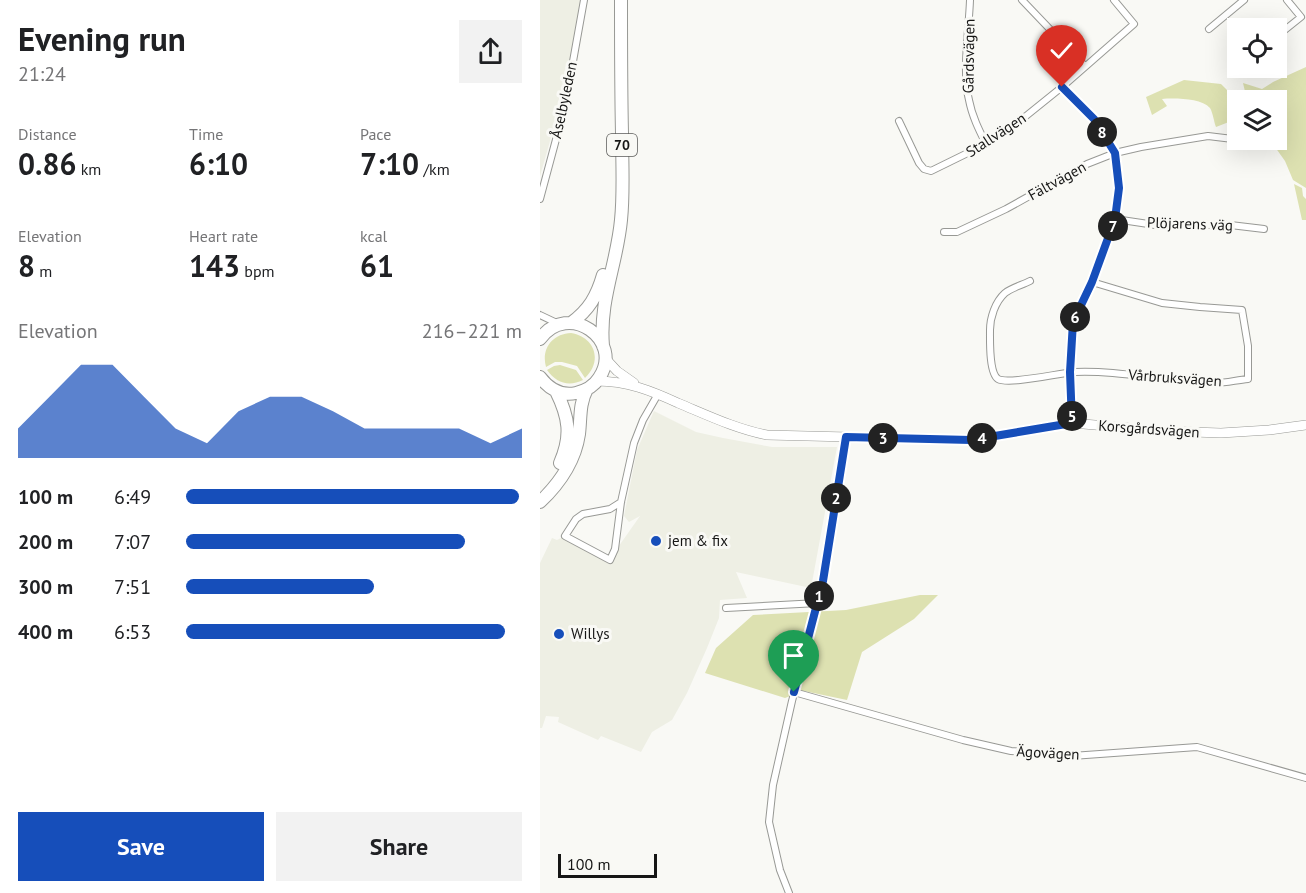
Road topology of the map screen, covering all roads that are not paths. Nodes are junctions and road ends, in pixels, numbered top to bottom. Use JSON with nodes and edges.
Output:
{"nodes":[{"id":1,"x":584,"y":0,"type":"edge"},
{"id":2,"x":613,"y":0,"type":"edge"},
{"id":3,"x":621,"y":0,"type":"edge"},
{"id":4,"x":970,"y":0,"type":"edge"},
{"id":5,"x":1022,"y":0,"type":"edge"},
{"id":6,"x":1114,"y":0,"type":"edge"},
{"id":7,"x":1244,"y":0,"type":"edge"},
{"id":8,"x":1287,"y":0,"type":"edge"},
{"id":9,"x":1304,"y":17,"type":"edge"},
{"id":10,"x":1209,"y":29,"type":"dead end"},
{"id":11,"x":1287,"y":29,"type":"edge"},
{"id":12,"x":1085,"y":66,"type":"junction"},
{"id":13,"x":1062,"y":87,"type":"junction"},
{"id":14,"x":899,"y":121,"type":"dead end"},
{"id":15,"x":1227,"y":138,"type":"edge"},
{"id":16,"x":986,"y":144,"type":"junction"},
{"id":17,"x":1115,"y":153,"type":"junction"},
{"id":18,"x":540,"y":199,"type":"edge"},
{"id":19,"x":1115,"y":219,"type":"junction"},
{"id":20,"x":1264,"y":229,"type":"dead end"},
{"id":21,"x":944,"y":232,"type":"dead end"},
{"id":22,"x":1030,"y":281,"type":"dead end"},
{"id":23,"x":1092,"y":282,"type":"junction"},
{"id":24,"x":540,"y":315,"type":"edge"},
{"id":25,"x":566,"y":324,"type":"junction"},
{"id":26,"x":540,"y":339,"type":"edge"},
{"id":27,"x":604,"y":352,"type":"junction"},
{"id":28,"x":1070,"y":372,"type":"junction"},
{"id":29,"x":542,"y":381,"type":"edge"},
{"id":30,"x":592,"y":385,"type":"junction"},
{"id":31,"x":641,"y":387,"type":"junction"},
{"id":32,"x":556,"y":391,"type":"junction"},
{"id":33,"x":658,"y":394,"type":"junction"},
{"id":34,"x":1072,"y":423,"type":"junction"},
{"id":35,"x":1306,"y":425,"type":"edge"},
{"id":36,"x":846,"y":437,"type":"junction"},
{"id":37,"x":540,"y":491,"type":"edge"},
{"id":38,"x":540,"y":502,"type":"edge"},
{"id":39,"x":621,"y":502,"type":"junction"},
{"id":40,"x":818,"y":603,"type":"junction"},
{"id":41,"x":726,"y":608,"type":"dead end"},
{"id":42,"x":794,"y":692,"type":"junction"},
{"id":43,"x":1306,"y":778,"type":"edge"},
{"id":44,"x":789,"y":893,"type":"edge"}],
"edges":[{"from":1,"to":18,"type":"street","name":"Åselbyleden"},
{"from":2,"to":25,"type":"highway","number":"70"},
{"from":3,"to":27,"type":"highway","number":"70"},
{"from":4,"to":16,"type":"street","name":"Gårdsvägen"},
{"from":5,"to":12,"type":"street"},
{"from":6,"to":12,"type":"street","name":"Stallvägen"},
{"from":7,"to":10,"type":"street"},
{"from":8,"to":9,"type":"street"},
{"from":9,"to":11,"type":"street"},
{"from":12,"to":13,"type":"street","name":"Stallvägen"},
{"from":13,"to":16,"type":"street","name":"Stallvägen"},
{"from":13,"to":17,"type":"street"},
{"from":14,"to":16,"type":"street","name":"Stallvägen"},
{"from":15,"to":17,"type":"street","name":"Fältvägen"},
{"from":17,"to":19,"type":"street"},
{"from":17,"to":21,"type":"street","name":"Fältvägen"},
{"from":19,"to":20,"type":"street","name":"Plöjarens väg"},
{"from":19,"to":23,"type":"street"},
{"from":22,"to":28,"type":"street"},
{"from":23,"to":28,"type":"street"},
{"from":23,"to":28,"type":"street","name":"Vårbruksvägen"},
{"from":24,"to":25,"type":"street"},
{"from":25,"to":26,"type":"highway","number":"70"},
{"from":25,"to":27,"type":"highway"},
{"from":27,"to":30,"type":"highway","number":"70"},
{"from":27,"to":31,"type":"street","name":"Korsgårdsvägen"},
{"from":28,"to":34,"type":"street"},
{"from":29,"to":32,"type":"highway"},
{"from":30,"to":31,"type":"street","name":"Korsgårdsvägen"},
{"from":30,"to":32,"type":"highway"},
{"from":30,"to":38,"type":"highway","number":"70"},
{"from":31,"to":33,"type":"street","name":"Korsgårdsvägen"},
{"from":32,"to":37,"type":"highway"},
{"from":33,"to":36,"type":"street","name":"Korsgårdsvägen"},
{"from":33,"to":39,"type":"street"},
{"from":34,"to":35,"type":"street","name":"Korsgårdsvägen"},
{"from":34,"to":36,"type":"street","name":"Korsgårdsvägen"},
{"from":36,"to":40,"type":"street"},
{"from":39,"to":39,"type":"street"},
{"from":40,"to":41,"type":"street"},
{"from":40,"to":42,"type":"street"},
{"from":42,"to":43,"type":"street","name":"Ägovägen"},
{"from":42,"to":44,"type":"street"}]}
